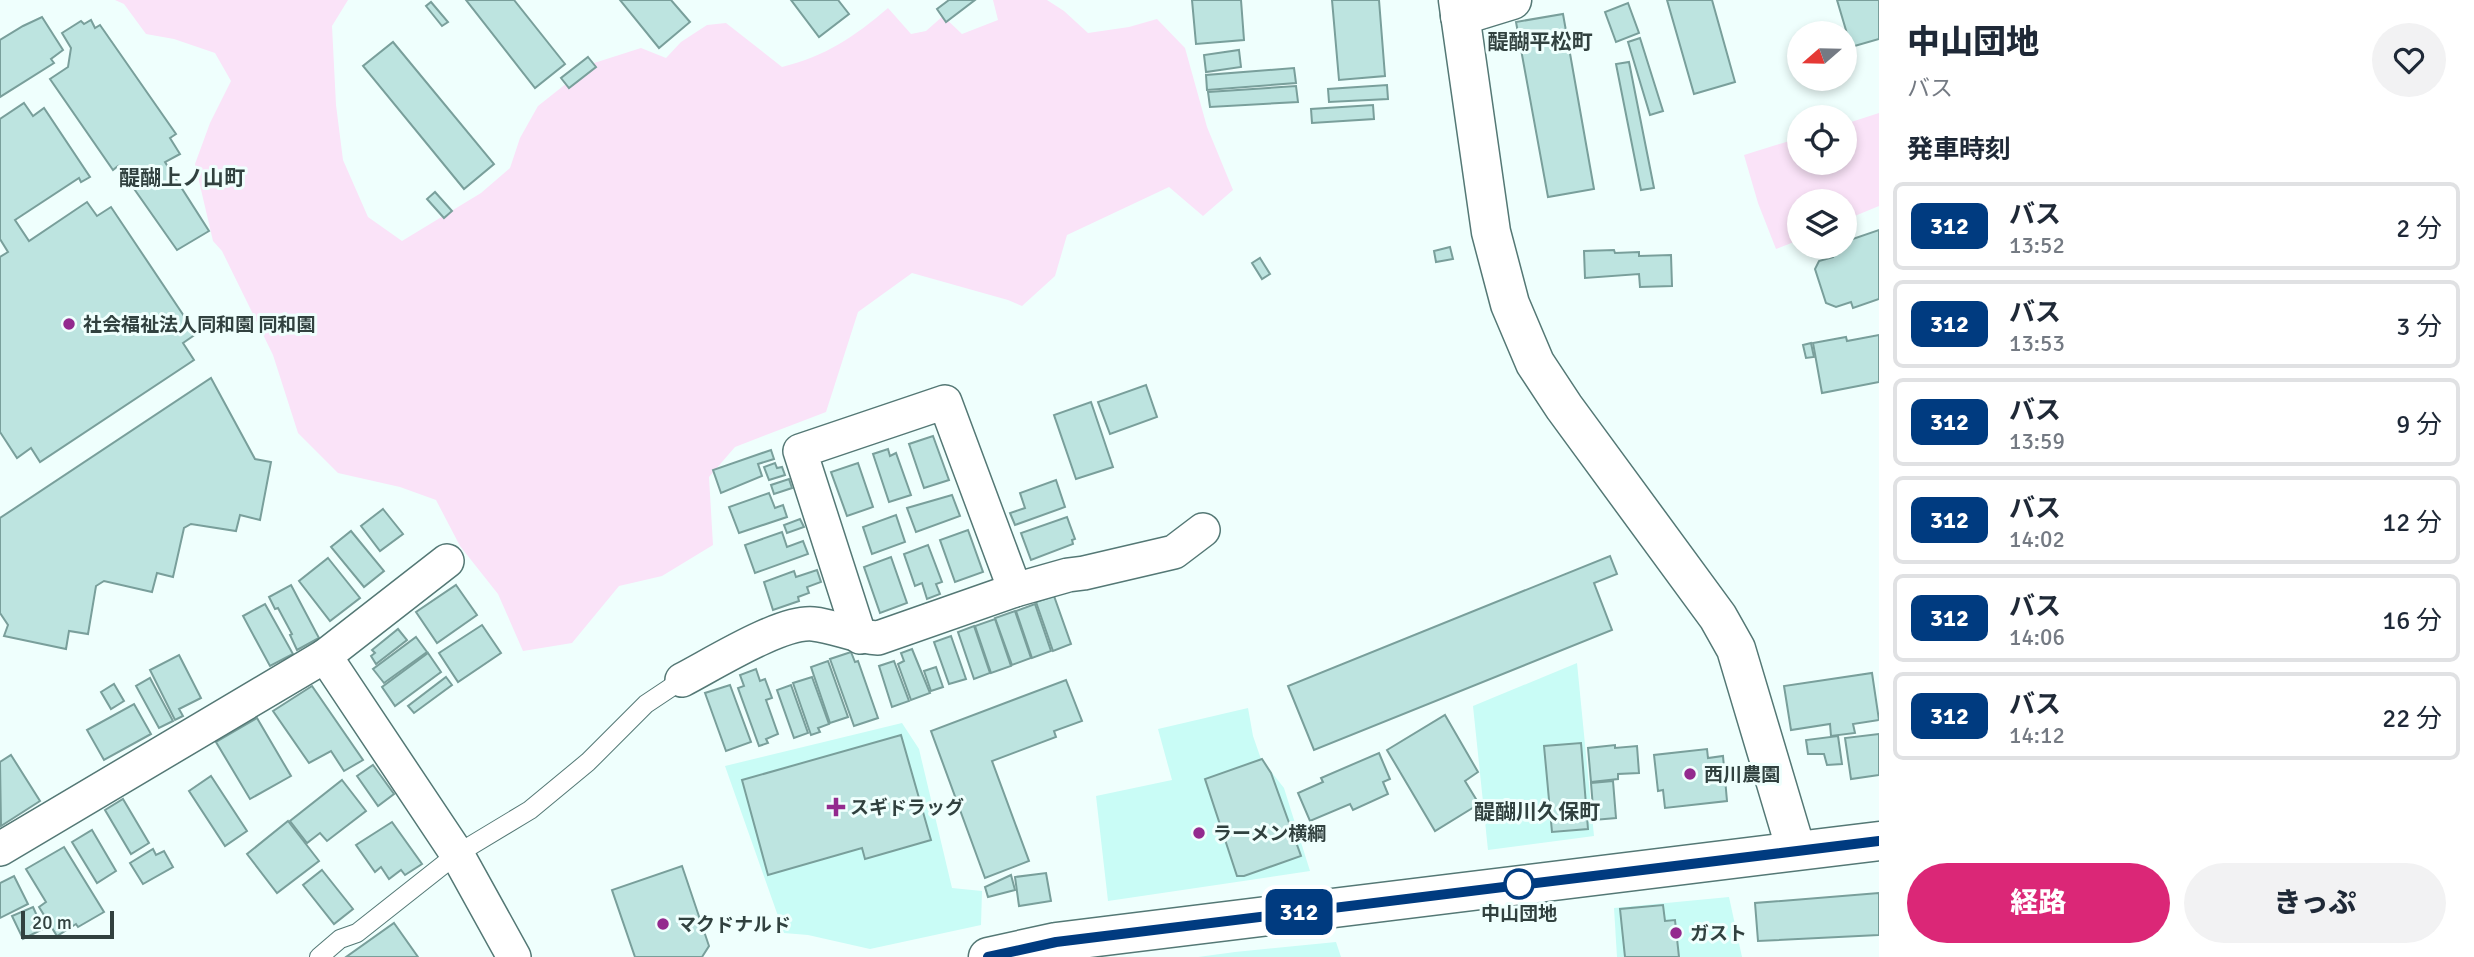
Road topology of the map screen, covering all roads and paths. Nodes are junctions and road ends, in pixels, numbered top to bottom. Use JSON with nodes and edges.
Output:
{"nodes":[{"id":1,"x":1513,"y":0,"type":"edge"},
{"id":2,"x":1459,"y":8,"type":"edge"},
{"id":3,"x":1203,"y":530,"type":"dead end"},
{"id":4,"x":447,"y":561,"type":"dead end"},
{"id":5,"x":1015,"y":590,"type":"junction"},
{"id":6,"x":860,"y":637,"type":"junction"},
{"id":7,"x":325,"y":656,"type":"junction"},
{"id":8,"x":682,"y":680,"type":"joint"},
{"id":9,"x":1879,"y":841,"type":"edge"},
{"id":10,"x":0,"y":849,"type":"edge"},
{"id":11,"x":1796,"y":850,"type":"junction"},
{"id":12,"x":457,"y":855,"type":"junction"},
{"id":13,"x":319,"y":957,"type":"edge"},
{"id":14,"x":514,"y":957,"type":"edge"},
{"id":15,"x":988,"y":957,"type":"edge"}],
"edges":[{"from":1,"to":2,"type":"street"},
{"from":2,"to":11,"type":"street"},
{"from":3,"to":5,"type":"street"},
{"from":4,"to":7,"type":"street"},
{"from":5,"to":6,"type":"street"},
{"from":5,"to":6,"type":"street"},
{"from":6,"to":8,"type":"street"},
{"from":7,"to":10,"type":"street"},
{"from":7,"to":12,"type":"street"},
{"from":8,"to":12,"type":"lane"},
{"from":9,"to":11,"type":"street"},
{"from":11,"to":15,"type":"street"},
{"from":12,"to":13,"type":"lane"},
{"from":12,"to":14,"type":"street"}]}
